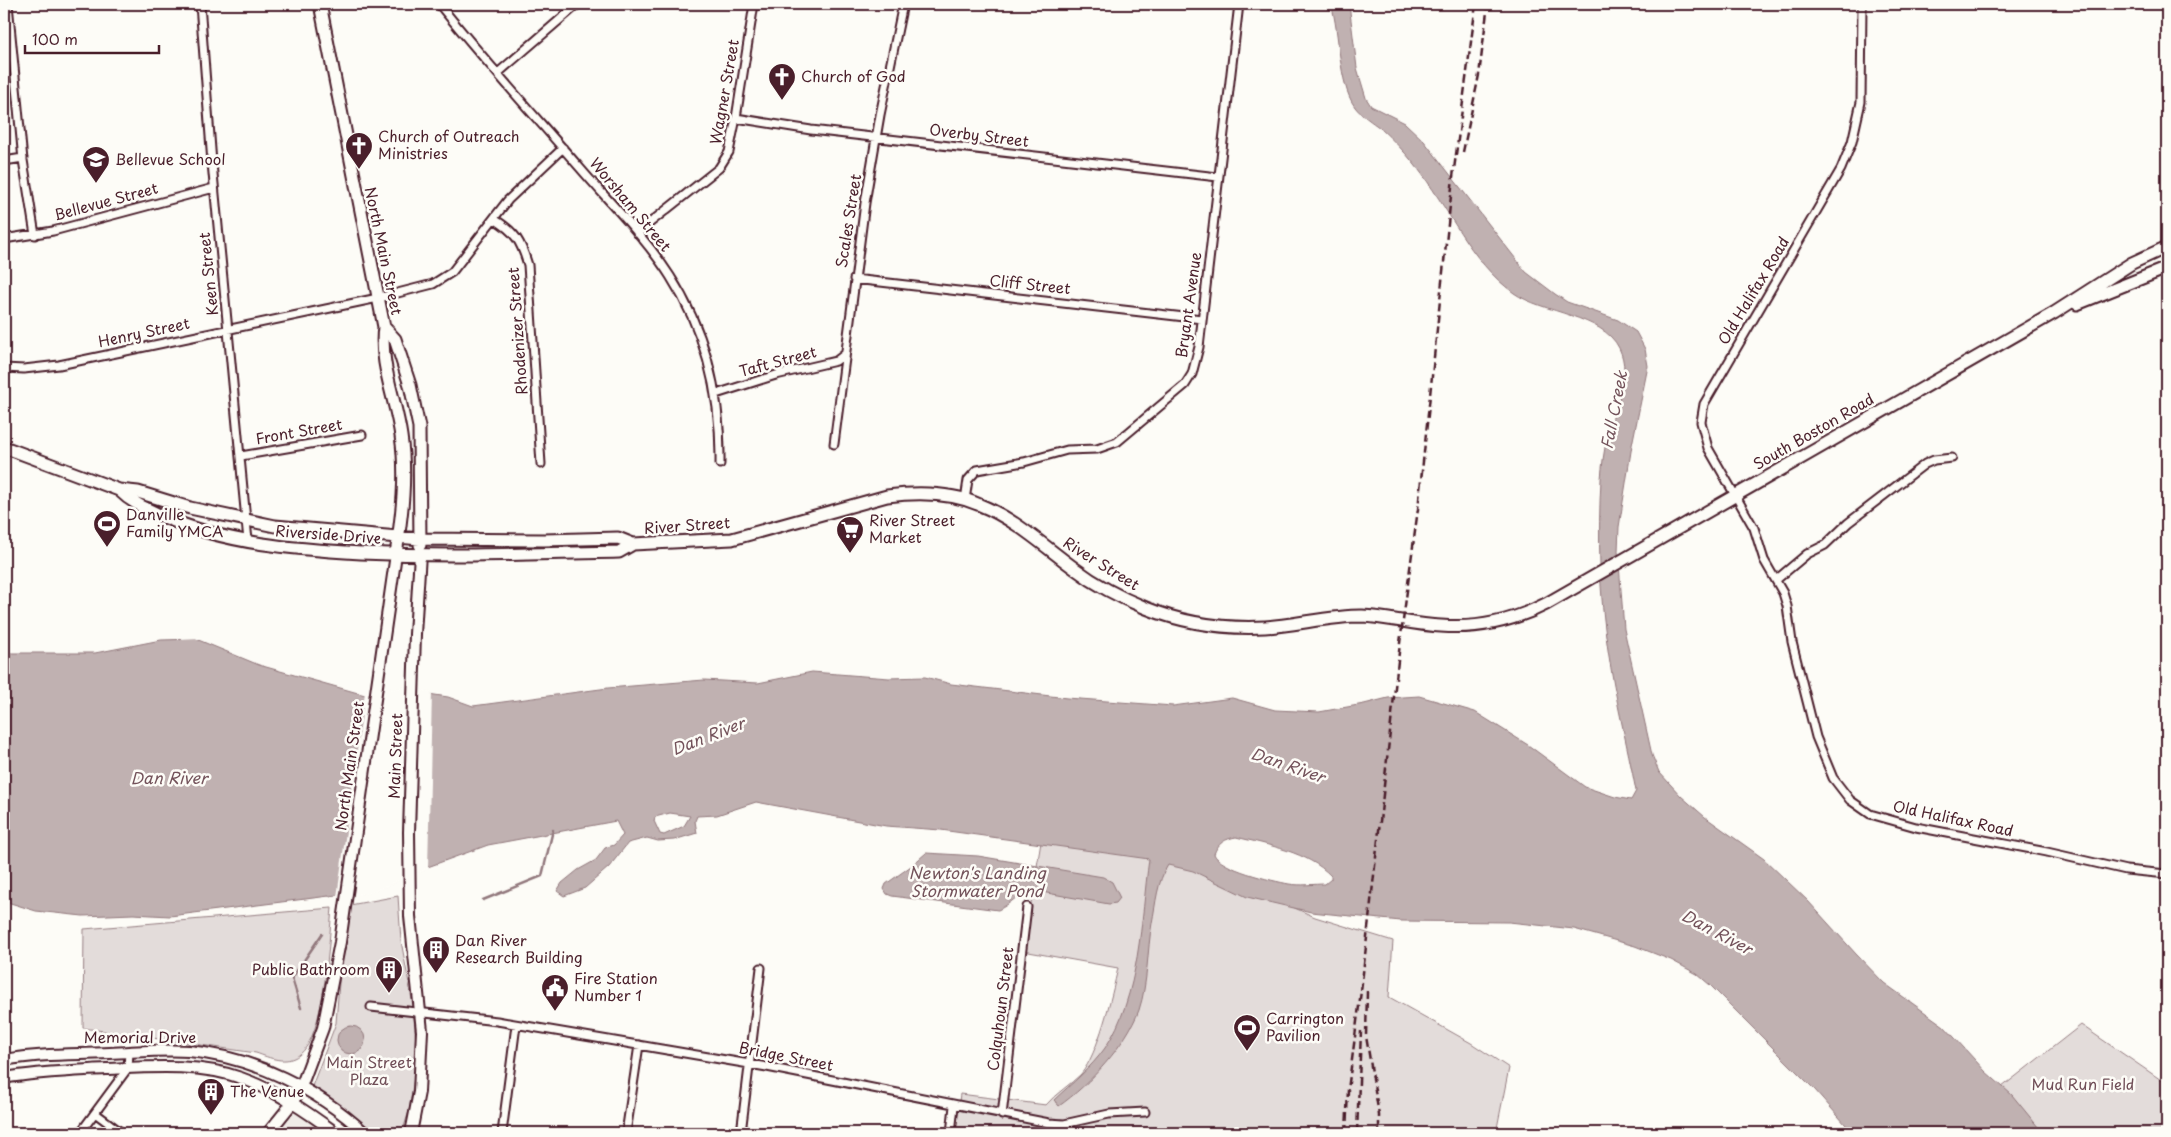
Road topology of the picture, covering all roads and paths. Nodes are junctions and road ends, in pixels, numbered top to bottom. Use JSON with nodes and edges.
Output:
{"nodes":[{"id":1,"x":8,"y":4,"type":"edge"},
{"id":2,"x":200,"y":4,"type":"edge"},
{"id":3,"x":320,"y":4,"type":"edge"},
{"id":4,"x":439,"y":4,"type":"edge"},
{"id":5,"x":578,"y":4,"type":"edge"},
{"id":6,"x":754,"y":4,"type":"edge"},
{"id":7,"x":903,"y":4,"type":"edge"},
{"id":8,"x":1239,"y":4,"type":"edge"},
{"id":9,"x":1862,"y":4,"type":"edge"},
{"id":10,"x":498,"y":73,"type":"junction"},
{"id":11,"x":736,"y":118,"type":"junction"},
{"id":12,"x":876,"y":138,"type":"junction"},
{"id":13,"x":563,"y":148,"type":"junction"},
{"id":14,"x":23,"y":158,"type":"junction"},
{"id":15,"x":4,"y":161,"type":"edge"},
{"id":16,"x":1218,"y":178,"type":"junction"},
{"id":17,"x":214,"y":188,"type":"junction"},
{"id":18,"x":494,"y":219,"type":"junction"},
{"id":19,"x":637,"y":233,"type":"junction"},
{"id":20,"x":35,"y":235,"type":"junction"},
{"id":21,"x":4,"y":238,"type":"edge"},
{"id":22,"x":2167,"y":246,"type":"edge"},
{"id":23,"x":2167,"y":268,"type":"edge"},
{"id":24,"x":854,"y":279,"type":"junction"},
{"id":25,"x":378,"y":298,"type":"junction"},
{"id":26,"x":2054,"y":312,"type":"junction"},
{"id":27,"x":1202,"y":319,"type":"junction"},
{"id":28,"x":384,"y":327,"type":"junction"},
{"id":29,"x":228,"y":330,"type":"junction"},
{"id":30,"x":845,"y":354,"type":"junction"},
{"id":31,"x":4,"y":368,"type":"edge"},
{"id":32,"x":716,"y":394,"type":"junction"},
{"id":33,"x":362,"y":435,"type":"dead end"},
{"id":34,"x":834,"y":444,"type":"dead end"},
{"id":35,"x":4,"y":447,"type":"edge"},
{"id":36,"x":241,"y":456,"type":"junction"},
{"id":37,"x":1952,"y":458,"type":"dead end"},
{"id":38,"x":541,"y":464,"type":"dead end"},
{"id":39,"x":720,"y":464,"type":"dead end"},
{"id":40,"x":120,"y":490,"type":"junction"},
{"id":41,"x":1734,"y":496,"type":"junction"},
{"id":42,"x":965,"y":500,"type":"junction"},
{"id":43,"x":246,"y":520,"type":"junction"},
{"id":44,"x":399,"y":538,"type":"junction"},
{"id":45,"x":420,"y":539,"type":"junction"},
{"id":46,"x":248,"y":541,"type":"junction"},
{"id":47,"x":633,"y":544,"type":"junction"},
{"id":48,"x":396,"y":554,"type":"junction"},
{"id":49,"x":420,"y":554,"type":"junction"},
{"id":50,"x":1590,"y":580,"type":"joint"},
{"id":51,"x":1776,"y":580,"type":"junction"},
{"id":52,"x":2167,"y":874,"type":"edge"},
{"id":53,"x":1027,"y":907,"type":"dead end"},
{"id":54,"x":761,"y":968,"type":"dead end"},
{"id":55,"x":371,"y":1007,"type":"dead end"},
{"id":56,"x":421,"y":1013,"type":"junction"},
{"id":57,"x":516,"y":1025,"type":"junction"},
{"id":58,"x":638,"y":1045,"type":"junction"},
{"id":59,"x":129,"y":1052,"type":"junction"},
{"id":60,"x":4,"y":1060,"type":"edge"},
{"id":61,"x":750,"y":1064,"type":"junction"},
{"id":62,"x":128,"y":1068,"type":"junction"},
{"id":63,"x":4,"y":1078,"type":"edge"},
{"id":64,"x":301,"y":1087,"type":"junction"},
{"id":65,"x":293,"y":1102,"type":"junction"},
{"id":66,"x":954,"y":1106,"type":"junction"},
{"id":67,"x":1145,"y":1112,"type":"dead end"},
{"id":68,"x":95,"y":1113,"type":"junction"},
{"id":69,"x":1002,"y":1115,"type":"junction"},
{"id":70,"x":80,"y":1133,"type":"edge"},
{"id":71,"x":122,"y":1133,"type":"edge"},
{"id":72,"x":268,"y":1133,"type":"edge"},
{"id":73,"x":336,"y":1133,"type":"edge"},
{"id":74,"x":365,"y":1133,"type":"edge"},
{"id":75,"x":411,"y":1133,"type":"edge"},
{"id":76,"x":502,"y":1133,"type":"edge"},
{"id":77,"x":626,"y":1133,"type":"edge"},
{"id":78,"x":741,"y":1133,"type":"edge"},
{"id":79,"x":951,"y":1133,"type":"edge"}],
"edges":[{"from":1,"to":14,"type":"street"},
{"from":2,"to":17,"type":"street","name":"Keen Street"},
{"from":3,"to":25,"type":"main road","name":"North Main Street"},
{"from":4,"to":10,"type":"street","name":"Worsham Street"},
{"from":5,"to":10,"type":"street"},
{"from":6,"to":11,"type":"street","name":"Wagner Street"},
{"from":7,"to":12,"type":"street","name":"Scales Street"},
{"from":8,"to":16,"type":"street","name":"Bryant Avenue"},
{"from":9,"to":41,"type":"street","name":"Old Halifax Road"},
{"from":10,"to":13,"type":"street","name":"Worsham Street"},
{"from":11,"to":12,"type":"street","name":"Overby Street"},
{"from":11,"to":19,"type":"street","name":"Wagner Street"},
{"from":12,"to":16,"type":"street","name":"Overby Street"},
{"from":12,"to":24,"type":"street","name":"Scales Street"},
{"from":13,"to":18,"type":"street"},
{"from":13,"to":19,"type":"street","name":"Worsham Street"},
{"from":14,"to":15,"type":"street"},
{"from":14,"to":20,"type":"street"},
{"from":16,"to":27,"type":"street","name":"Bryant Avenue"},
{"from":17,"to":20,"type":"street","name":"Bellevue Street"},
{"from":17,"to":29,"type":"street","name":"Keen Street"},
{"from":18,"to":25,"type":"street","name":"Henry Street"},
{"from":18,"to":38,"type":"street","name":"Rhodenizer Street"},
{"from":19,"to":32,"type":"street","name":"Worsham Street"},
{"from":20,"to":21,"type":"street","name":"Bellevue Street"},
{"from":22,"to":26,"type":"main road","name":"South Boston Road"},
{"from":23,"to":26,"type":"main road","name":"South Boston Road"},
{"from":24,"to":27,"type":"street","name":"Cliff Street"},
{"from":24,"to":30,"type":"street","name":"Scales Street"},
{"from":25,"to":28,"type":"main road","name":"North Main Street"},
{"from":25,"to":29,"type":"street","name":"Henry Street"},
{"from":26,"to":41,"type":"main road","name":"South Boston Road"},
{"from":27,"to":42,"type":"street","name":"Bryant Avenue"},
{"from":28,"to":44,"type":"main road","name":"North Main Street"},
{"from":28,"to":45,"type":"main road","name":"North Main Street"},
{"from":29,"to":31,"type":"street","name":"Henry Street"},
{"from":29,"to":36,"type":"street","name":"Keen Street"},
{"from":30,"to":32,"type":"street","name":"Taft Street"},
{"from":30,"to":34,"type":"street","name":"Scales Street"},
{"from":32,"to":39,"type":"street","name":"Worsham Street"},
{"from":33,"to":36,"type":"street","name":"Front Street"},
{"from":35,"to":40,"type":"main road","name":"Riverside Drive"},
{"from":36,"to":43,"type":"street","name":"Keen Street"},
{"from":37,"to":51,"type":"street"},
{"from":40,"to":43,"type":"main road","name":"Riverside Drive"},
{"from":40,"to":46,"type":"main road","name":"Riverside Drive"},
{"from":41,"to":50,"type":"main road","name":"South Boston Road"},
{"from":41,"to":51,"type":"street","name":"Old Halifax Road"},
{"from":42,"to":47,"type":"main road","name":"River Street"},
{"from":42,"to":50,"type":"main road","name":"River Street"},
{"from":43,"to":44,"type":"main road","name":"Riverside Drive"},
{"from":43,"to":46,"type":"street","name":"Keen Street"},
{"from":44,"to":45,"type":"main road","name":"River Street"},
{"from":44,"to":48,"type":"main road","name":"North Main Street"},
{"from":45,"to":47,"type":"main road","name":"River Street"},
{"from":45,"to":49,"type":"main road","name":"North Main Street"},
{"from":46,"to":48,"type":"main road","name":"Riverside Drive"},
{"from":47,"to":49,"type":"main road","name":"River Street"},
{"from":48,"to":49,"type":"main road","name":"River Street"},
{"from":48,"to":64,"type":"main road","name":"North Main Street"},
{"from":49,"to":56,"type":"main road","name":"Main Street"},
{"from":51,"to":52,"type":"street","name":"Old Halifax Road"},
{"from":53,"to":69,"type":"street","name":"Colquhoun Street"},
{"from":54,"to":61,"type":"street"},
{"from":55,"to":56,"type":"street","name":"Bridge Street"},
{"from":56,"to":57,"type":"street","name":"Bridge Street"},
{"from":56,"to":75,"type":"main road","name":"Main Street"},
{"from":57,"to":58,"type":"street","name":"Bridge Street"},
{"from":57,"to":76,"type":"street"},
{"from":58,"to":61,"type":"street","name":"Bridge Street"},
{"from":58,"to":77,"type":"street"},
{"from":59,"to":60,"type":"main road","name":"Memorial Drive"},
{"from":59,"to":62,"type":"street"},
{"from":59,"to":64,"type":"main road","name":"Memorial Drive"},
{"from":61,"to":66,"type":"street","name":"Bridge Street"},
{"from":61,"to":78,"type":"street"},
{"from":62,"to":63,"type":"main road","name":"Memorial Drive"},
{"from":62,"to":65,"type":"main road","name":"Memorial Drive"},
{"from":62,"to":68,"type":"street"},
{"from":64,"to":65,"type":"main road"},
{"from":64,"to":74,"type":"main road","name":"Memorial Drive"},
{"from":65,"to":72,"type":"main road"},
{"from":65,"to":73,"type":"main road","name":"Memorial Drive"},
{"from":66,"to":69,"type":"street","name":"Bridge Street"},
{"from":66,"to":79,"type":"street"},
{"from":67,"to":69,"type":"street","name":"Bridge Street"},
{"from":68,"to":70,"type":"street"},
{"from":68,"to":71,"type":"street"}]}
